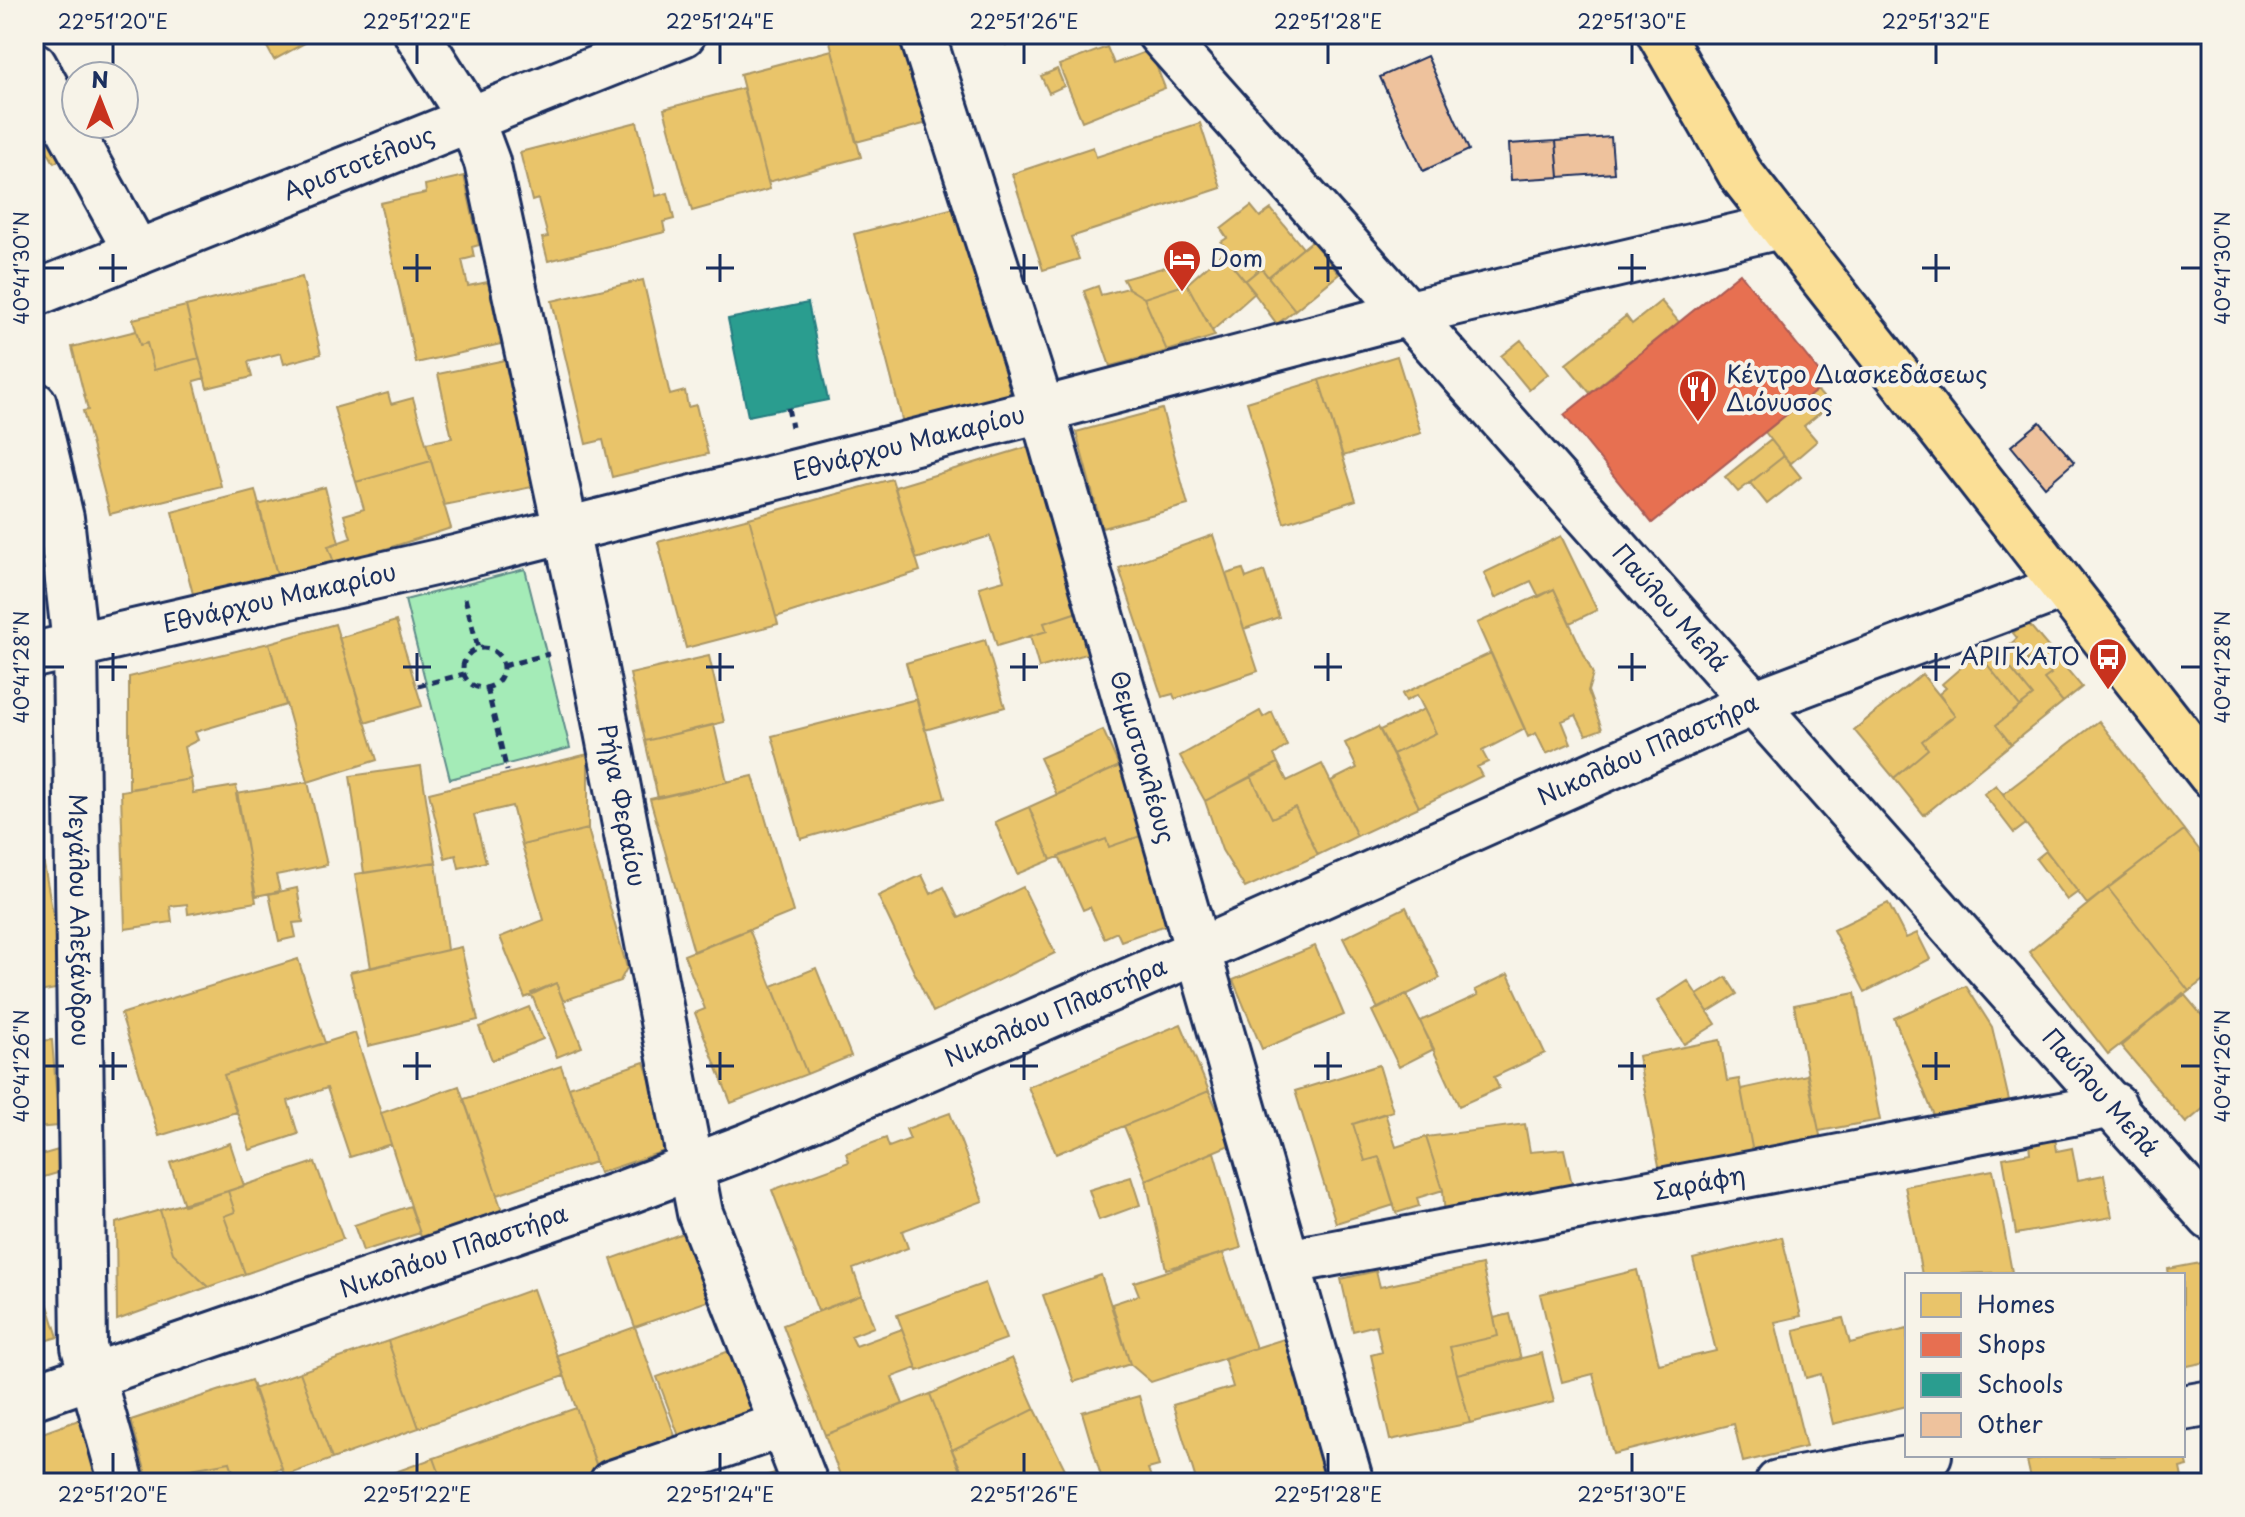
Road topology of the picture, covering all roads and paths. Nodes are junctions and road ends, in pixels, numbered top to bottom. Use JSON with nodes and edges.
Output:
{"nodes":[{"id":1,"x":417,"y":34,"type":"edge"},
{"id":2,"x":683,"y":34,"type":"edge"},
{"id":3,"x":922,"y":34,"type":"edge"},
{"id":4,"x":1160,"y":34,"type":"edge"},
{"id":5,"x":1660,"y":34,"type":"edge"},
{"id":6,"x":34,"y":65,"type":"edge"},
{"id":7,"x":471,"y":119,"type":"junction"},
{"id":8,"x":1780,"y":226,"type":"junction"},
{"id":9,"x":137,"y":253,"type":"junction"},
{"id":10,"x":34,"y":294,"type":"edge"},
{"id":11,"x":1410,"y":313,"type":"junction"},
{"id":12,"x":34,"y":404,"type":"edge"},
{"id":13,"x":1042,"y":410,"type":"junction"},
{"id":14,"x":565,"y":531,"type":"junction"},
{"id":15,"x":2062,"y":587,"type":"junction"},
{"id":16,"x":54,"y":649,"type":"edge"},
{"id":17,"x":464,"y":674,"type":"junction"},
{"id":18,"x":418,"y":686,"type":"dead end"},
{"id":19,"x":487,"y":688,"type":"junction"},
{"id":20,"x":1753,"y":703,"type":"junction"},
{"id":21,"x":507,"y":771,"type":"dead end"},
{"id":22,"x":2211,"y":775,"type":"edge"},
{"id":23,"x":1198,"y":951,"type":"junction"},
{"id":24,"x":2114,"y":1105,"type":"junction"},
{"id":25,"x":689,"y":1168,"type":"junction"},
{"id":26,"x":2211,"y":1218,"type":"edge"},
{"id":27,"x":1287,"y":1262,"type":"junction"},
{"id":28,"x":90,"y":1379,"type":"junction"},
{"id":29,"x":34,"y":1396,"type":"edge"},
{"id":30,"x":2211,"y":1403,"type":"edge"},
{"id":31,"x":2185,"y":1408,"type":"edge"},
{"id":32,"x":782,"y":1425,"type":"junction"},
{"id":33,"x":1918,"y":1457,"type":"edge"},
{"id":34,"x":122,"y":1483,"type":"edge"},
{"id":35,"x":612,"y":1483,"type":"edge"},
{"id":36,"x":805,"y":1483,"type":"edge"},
{"id":37,"x":1351,"y":1483,"type":"edge"},
{"id":38,"x":1778,"y":1483,"type":"edge"}],
"edges":[{"from":1,"to":7,"type":"street","name":"Ρήγα Φεραίου"},
{"from":2,"to":7,"type":"street","name":"Αριστοτέλους"},
{"from":3,"to":13,"type":"street","name":"Θεμιστοκλέους"},
{"from":4,"to":11,"type":"street","name":"Παύλου Μελά"},
{"from":5,"to":8,"type":"main road"},
{"from":6,"to":9,"type":"street"},
{"from":7,"to":9,"type":"street","name":"Αριστοτέλους"},
{"from":7,"to":14,"type":"street","name":"Ρήγα Φεραίου"},
{"from":8,"to":11,"type":"street","name":"Εθνάρχου Μακαρίου"},
{"from":8,"to":15,"type":"main road"},
{"from":9,"to":10,"type":"street","name":"Αριστοτέλους"},
{"from":11,"to":13,"type":"street","name":"Εθνάρχου Μακαρίου"},
{"from":11,"to":20,"type":"street","name":"Παύλου Μελά"},
{"from":12,"to":16,"type":"street","name":"Μεγάλου Αλεξάνδρου"},
{"from":13,"to":14,"type":"street","name":"Εθνάρχου Μακαρίου"},
{"from":13,"to":23,"type":"street","name":"Θεμιστοκλέους"},
{"from":14,"to":16,"type":"street","name":"Εθνάρχου Μακαρίου"},
{"from":14,"to":25,"type":"street","name":"Ρήγα Φεραίου"},
{"from":15,"to":20,"type":"street","name":"Νικολάου Πλαστήρα"},
{"from":15,"to":22,"type":"main road"},
{"from":16,"to":28,"type":"street","name":"Μεγάλου Αλεξάνδρου"},
{"from":17,"to":18,"type":"path"},
{"from":17,"to":19,"type":"path"},
{"from":17,"to":19,"type":"path"},
{"from":19,"to":21,"type":"path"},
{"from":20,"to":23,"type":"street","name":"Νικολάου Πλαστήρα"},
{"from":20,"to":24,"type":"street","name":"Παύλου Μελά"},
{"from":23,"to":25,"type":"street","name":"Νικολάου Πλαστήρα"},
{"from":23,"to":27,"type":"street","name":"Θεμιστοκλέους"},
{"from":24,"to":26,"type":"street","name":"Παύλου Μελά"},
{"from":24,"to":27,"type":"street","name":"Σαράφη"},
{"from":25,"to":28,"type":"street","name":"Νικολάου Πλαστήρα"},
{"from":25,"to":32,"type":"street","name":"Ρήγα Φεραίου"},
{"from":27,"to":37,"type":"street","name":"Θεμιστοκλέους"},
{"from":28,"to":29,"type":"street","name":"Νικολάου Πλαστήρα"},
{"from":28,"to":34,"type":"street","name":"Μεγάλου Αλεξάνδρου"},
{"from":30,"to":31,"type":"street"},
{"from":32,"to":35,"type":"street"},
{"from":32,"to":36,"type":"street","name":"Ρήγα Φεραίου"},
{"from":33,"to":38,"type":"street"}]}
